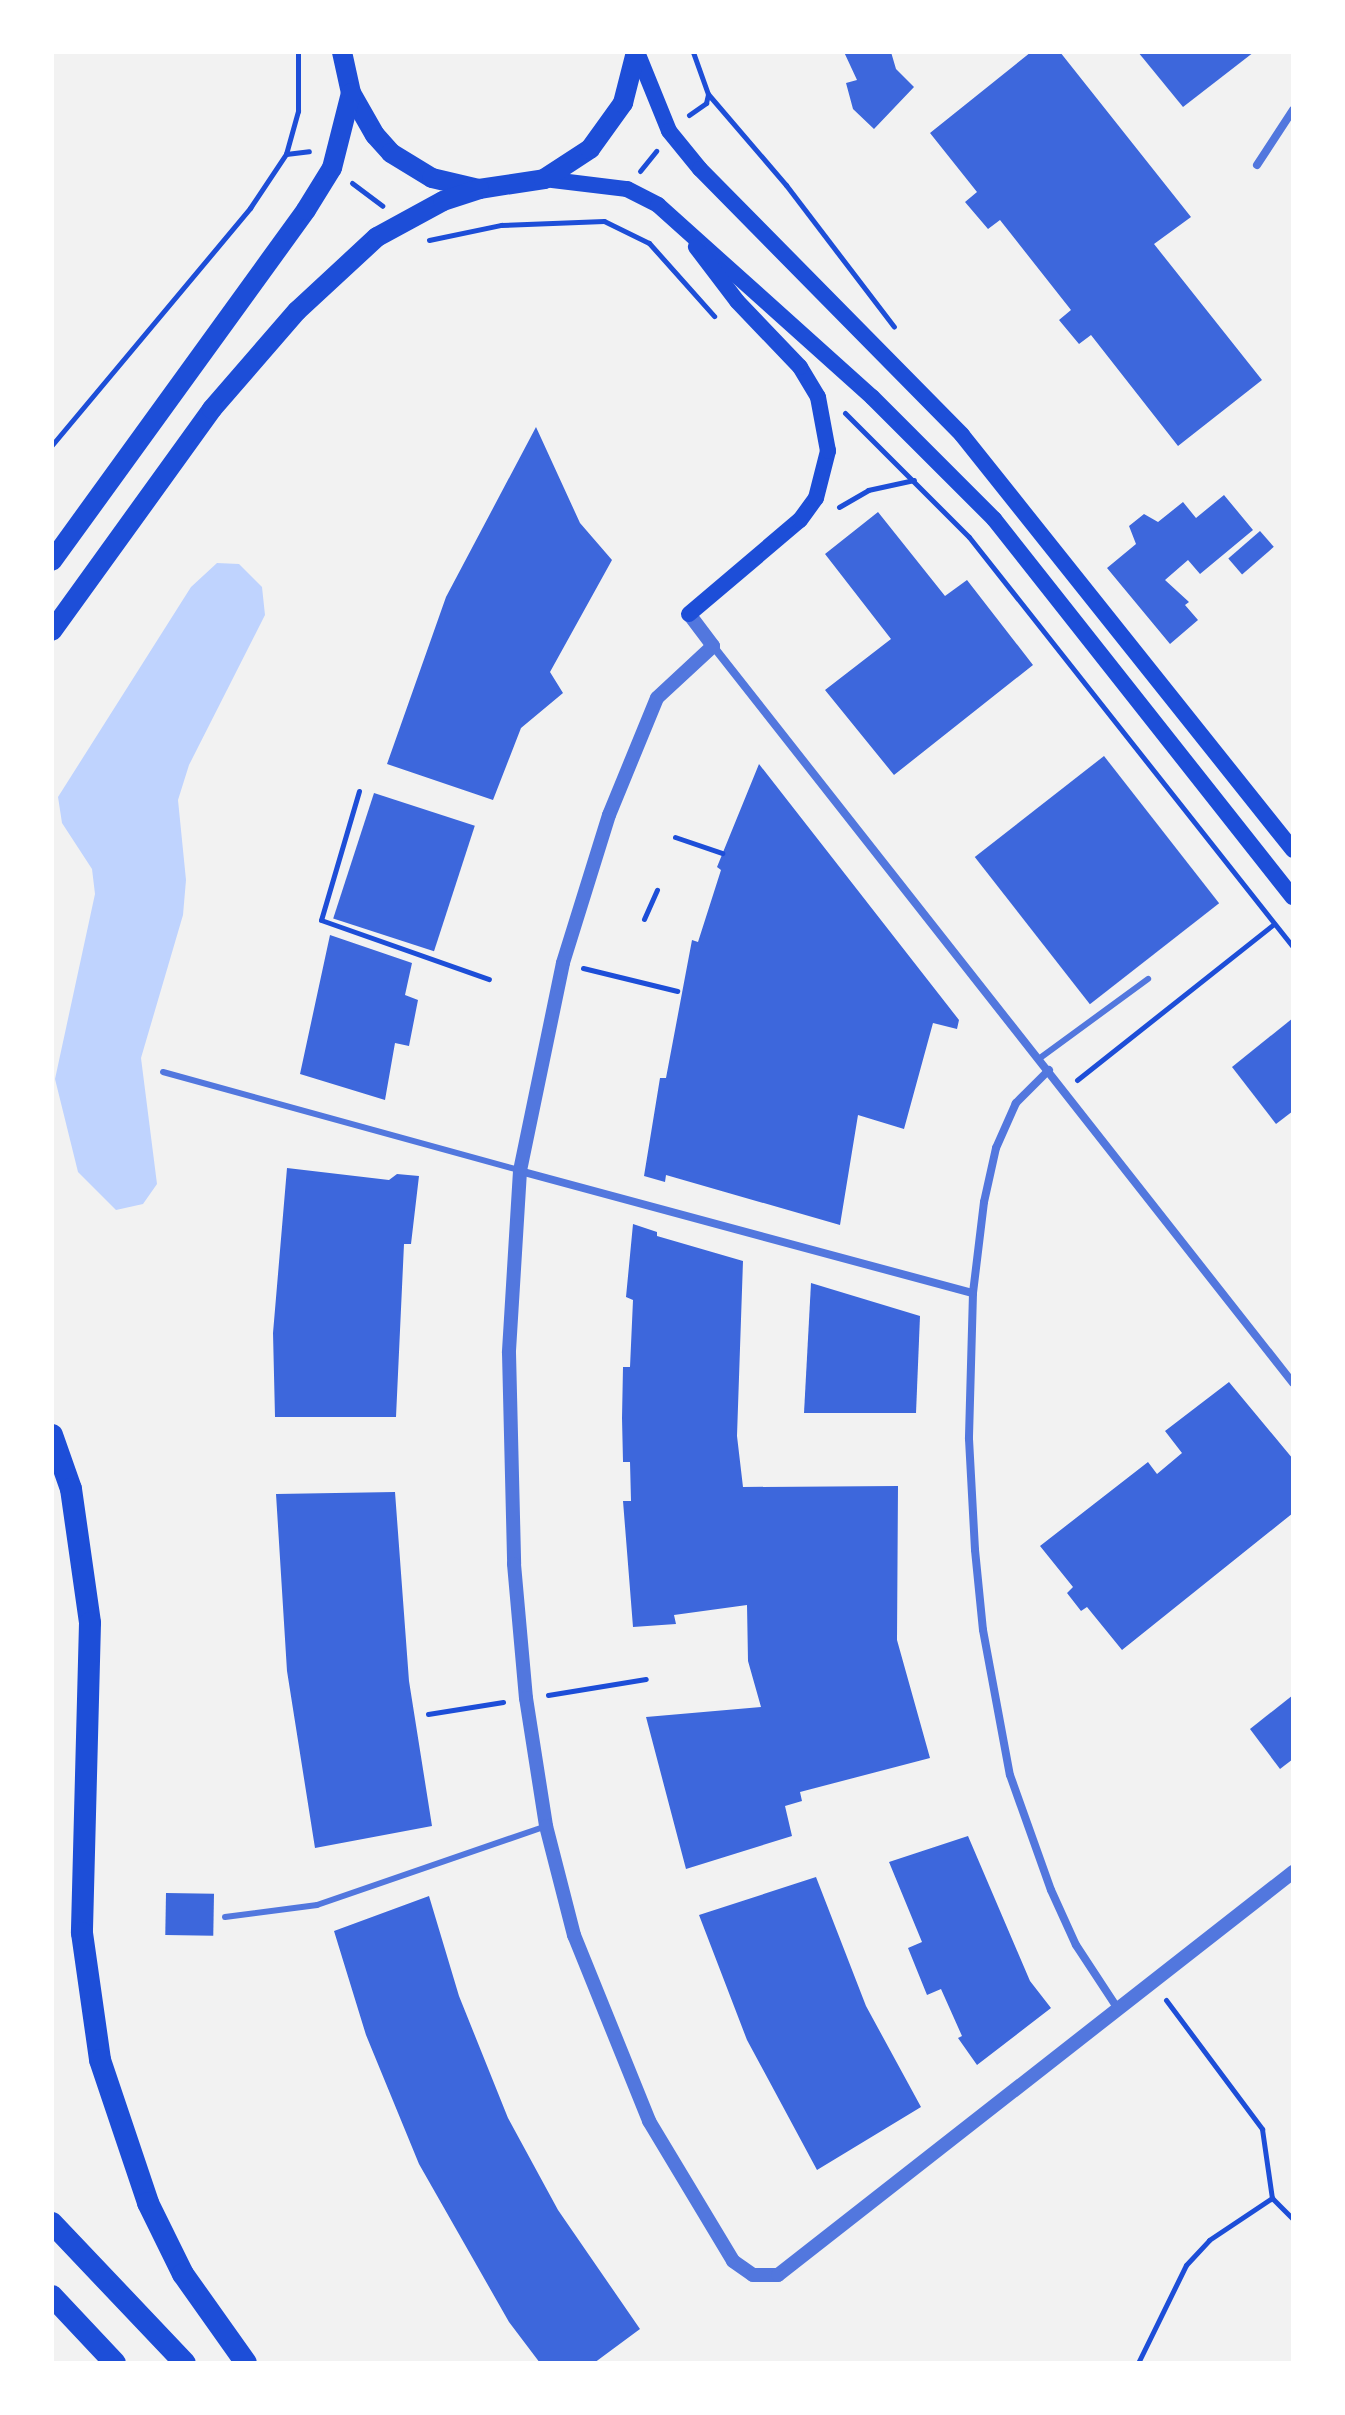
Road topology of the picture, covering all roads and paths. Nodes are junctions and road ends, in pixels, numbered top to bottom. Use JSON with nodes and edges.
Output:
{"nodes":[{"id":1,"x":298,"y":52,"type":"edge"},
{"id":2,"x":342,"y":52,"type":"edge"},
{"id":3,"x":636,"y":52,"type":"edge"},
{"id":4,"x":351,"y":93,"type":"junction"},
{"id":5,"x":1293,"y":110,"type":"edge"},
{"id":6,"x":1257,"y":165,"type":"dead end"},
{"id":7,"x":544,"y":179,"type":"junction"},
{"id":8,"x":479,"y":189,"type":"junction"},
{"id":9,"x":673,"y":217,"type":"junction"},
{"id":10,"x":604,"y":221,"type":"dead end"},
{"id":11,"x":720,"y":322,"type":"dead end"},
{"id":12,"x":818,"y":397,"type":"junction"},
{"id":13,"x":52,"y":445,"type":"edge"},
{"id":14,"x":934,"y":460,"type":"junction"},
{"id":15,"x":915,"y":479,"type":"junction"},
{"id":16,"x":816,"y":498,"type":"junction"},
{"id":17,"x":52,"y":561,"type":"edge"},
{"id":18,"x":689,"y":614,"type":"joint"},
{"id":19,"x":52,"y":631,"type":"edge"},
{"id":20,"x":713,"y":646,"type":"junction"},
{"id":21,"x":359,"y":791,"type":"dead end"},
{"id":22,"x":675,"y":837,"type":"dead end"},
{"id":23,"x":1293,"y":850,"type":"edge"},
{"id":24,"x":722,"y":853,"type":"dead end"},
{"id":25,"x":657,"y":890,"type":"dead end"},
{"id":26,"x":1293,"y":897,"type":"edge"},
{"id":27,"x":644,"y":919,"type":"dead end"},
{"id":28,"x":1274,"y":924,"type":"junction"},
{"id":29,"x":1293,"y":947,"type":"edge"},
{"id":30,"x":563,"y":963,"type":"junction"},
{"id":31,"x":489,"y":979,"type":"dead end"},
{"id":32,"x":1148,"y":979,"type":"dead end"},
{"id":33,"x":677,"y":991,"type":"dead end"},
{"id":34,"x":1040,"y":1058,"type":"junction"},
{"id":35,"x":1049,"y":1070,"type":"junction"},
{"id":36,"x":163,"y":1072,"type":"dead end"},
{"id":37,"x":1065,"y":1090,"type":"junction"},
{"id":38,"x":520,"y":1171,"type":"junction"},
{"id":39,"x":973,"y":1293,"type":"junction"},
{"id":40,"x":1293,"y":1383,"type":"edge"},
{"id":41,"x":52,"y":1435,"type":"edge"},
{"id":42,"x":546,"y":1826,"type":"junction"},
{"id":43,"x":1293,"y":1872,"type":"edge"},
{"id":44,"x":225,"y":1917,"type":"dead end"},
{"id":45,"x":1152,"y":1983,"type":"junction"},
{"id":46,"x":1118,"y":2009,"type":"junction"},
{"id":47,"x":1272,"y":2198,"type":"junction"},
{"id":48,"x":1293,"y":2219,"type":"edge"},
{"id":49,"x":52,"y":2223,"type":"edge"},
{"id":50,"x":52,"y":2296,"type":"edge"},
{"id":51,"x":115,"y":2363,"type":"edge"},
{"id":52,"x":185,"y":2363,"type":"edge"},
{"id":53,"x":246,"y":2363,"type":"edge"},
{"id":54,"x":1138,"y":2363,"type":"edge"}],
"edges":[{"from":1,"to":13,"type":"path"},
{"from":2,"to":4,"type":"main road"},
{"from":3,"to":7,"type":"main road"},
{"from":3,"to":23,"type":"main road"},
{"from":4,"to":8,"type":"main road"},
{"from":4,"to":17,"type":"main road"},
{"from":5,"to":6,"type":"street"},
{"from":7,"to":8,"type":"main road"},
{"from":7,"to":9,"type":"main road"},
{"from":8,"to":19,"type":"main road"},
{"from":9,"to":12,"type":"main road"},
{"from":9,"to":14,"type":"main road"},
{"from":10,"to":11,"type":"path"},
{"from":12,"to":15,"type":"path"},
{"from":12,"to":16,"type":"main road"},
{"from":14,"to":15,"type":"path"},
{"from":14,"to":26,"type":"main road"},
{"from":15,"to":16,"type":"path"},
{"from":15,"to":28,"type":"path"},
{"from":16,"to":18,"type":"main road"},
{"from":18,"to":20,"type":"street"},
{"from":20,"to":30,"type":"street"},
{"from":20,"to":34,"type":"street"},
{"from":21,"to":31,"type":"path"},
{"from":22,"to":24,"type":"path"},
{"from":25,"to":27,"type":"path"},
{"from":28,"to":29,"type":"path"},
{"from":28,"to":37,"type":"path"},
{"from":30,"to":33,"type":"path"},
{"from":30,"to":38,"type":"street"},
{"from":32,"to":34,"type":"lane"},
{"from":34,"to":35,"type":"street"},
{"from":35,"to":37,"type":"street"},
{"from":35,"to":39,"type":"street"},
{"from":36,"to":38,"type":"lane"},
{"from":37,"to":40,"type":"street"},
{"from":38,"to":39,"type":"street"},
{"from":38,"to":42,"type":"street"},
{"from":39,"to":46,"type":"street"},
{"from":41,"to":53,"type":"highway"},
{"from":42,"to":44,"type":"lane"},
{"from":42,"to":46,"type":"street"},
{"from":43,"to":45,"type":"street"},
{"from":45,"to":46,"type":"street"},
{"from":45,"to":47,"type":"path"},
{"from":47,"to":48,"type":"path"},
{"from":47,"to":54,"type":"path"},
{"from":49,"to":52,"type":"highway"},
{"from":50,"to":51,"type":"highway"}]}
